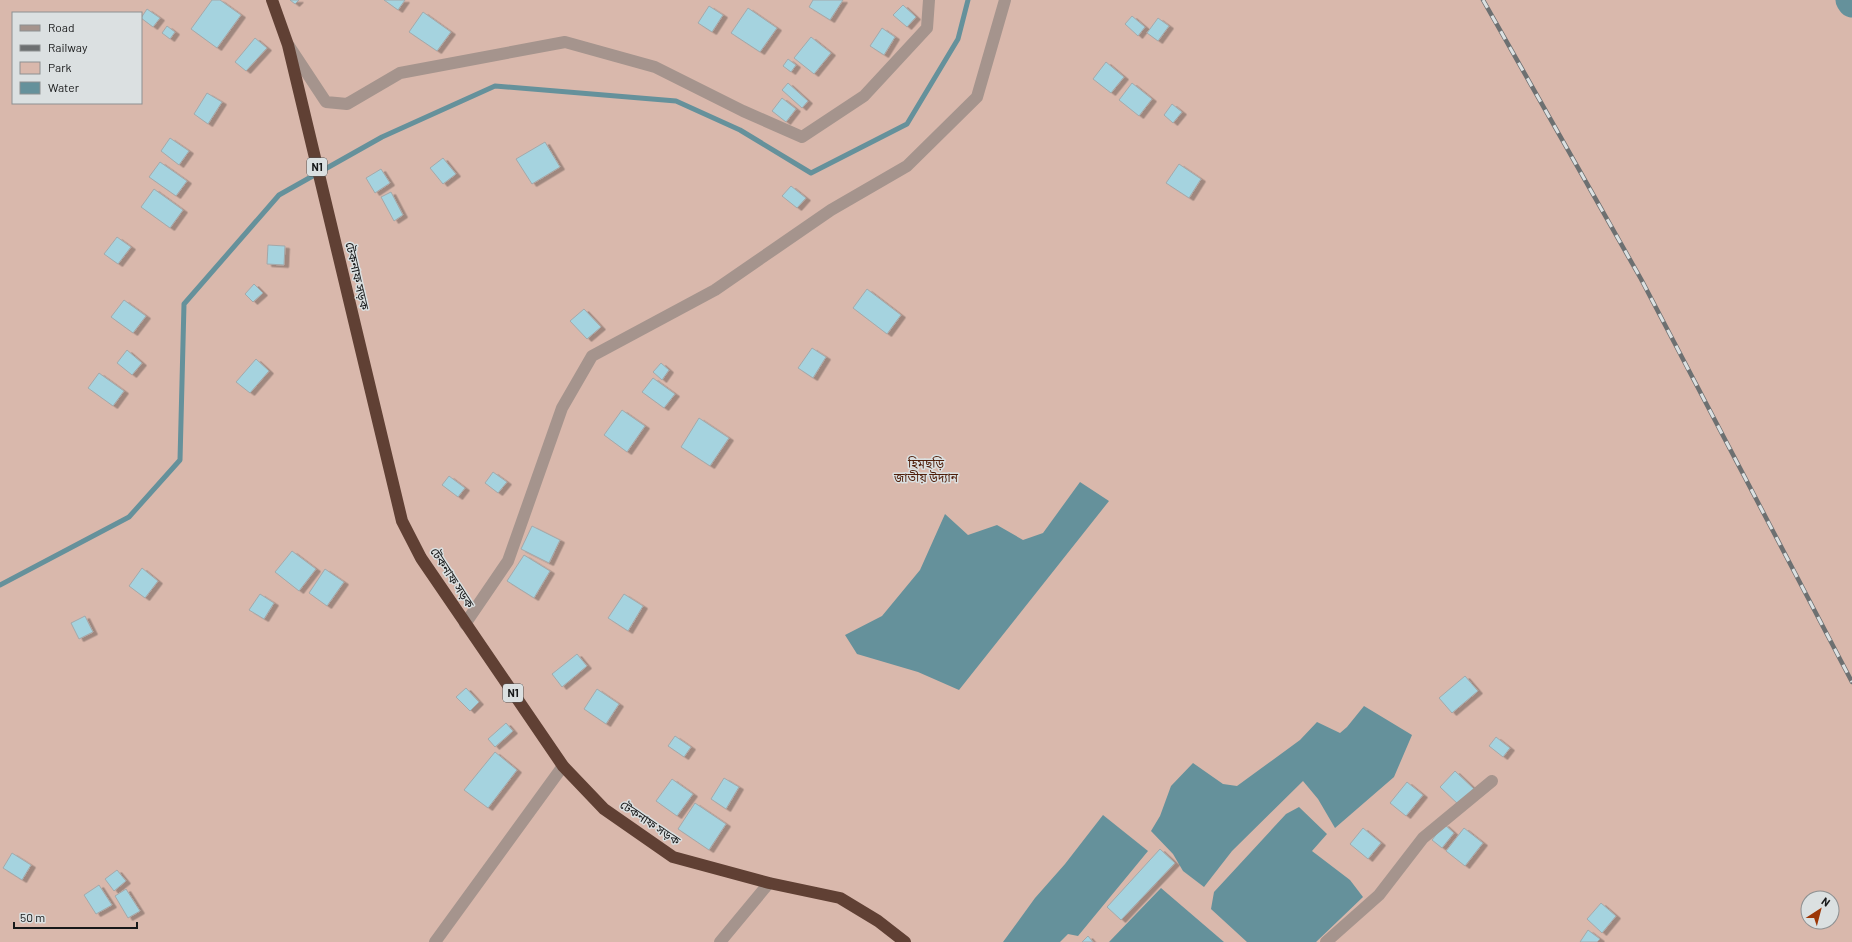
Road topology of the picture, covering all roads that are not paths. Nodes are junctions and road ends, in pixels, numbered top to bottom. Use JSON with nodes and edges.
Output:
{"nodes":[{"id":1,"x":272,"y":0,"type":"edge"},
{"id":2,"x":929,"y":0,"type":"edge"},
{"id":3,"x":1005,"y":0,"type":"edge"},
{"id":4,"x":288,"y":45,"type":"junction"},
{"id":5,"x":465,"y":624,"type":"junction"},
{"id":6,"x":563,"y":766,"type":"junction"},
{"id":7,"x":1492,"y":781,"type":"dead end"},
{"id":8,"x":769,"y":883,"type":"junction"},
{"id":9,"x":435,"y":942,"type":"edge"},
{"id":10,"x":720,"y":942,"type":"edge"},
{"id":11,"x":905,"y":942,"type":"edge"},
{"id":12,"x":1326,"y":942,"type":"edge"}],
"edges":[{"from":1,"to":4,"type":"highway","name":"টেকনাফ সড়ক","number":"N1"},
{"from":2,"to":4,"type":"street"},
{"from":3,"to":5,"type":"street"},
{"from":4,"to":5,"type":"highway","name":"টেকনাফ সড়ক","number":"N1"},
{"from":5,"to":6,"type":"highway","name":"টেকনাফ সড়ক","number":"N1"},
{"from":6,"to":8,"type":"highway","name":"টেকনাফ সড়ক","number":"N1"},
{"from":6,"to":9,"type":"street"},
{"from":7,"to":12,"type":"street"},
{"from":8,"to":10,"type":"street"},
{"from":8,"to":11,"type":"highway","name":"টেকনাফ সড়ক","number":"N1"}]}
